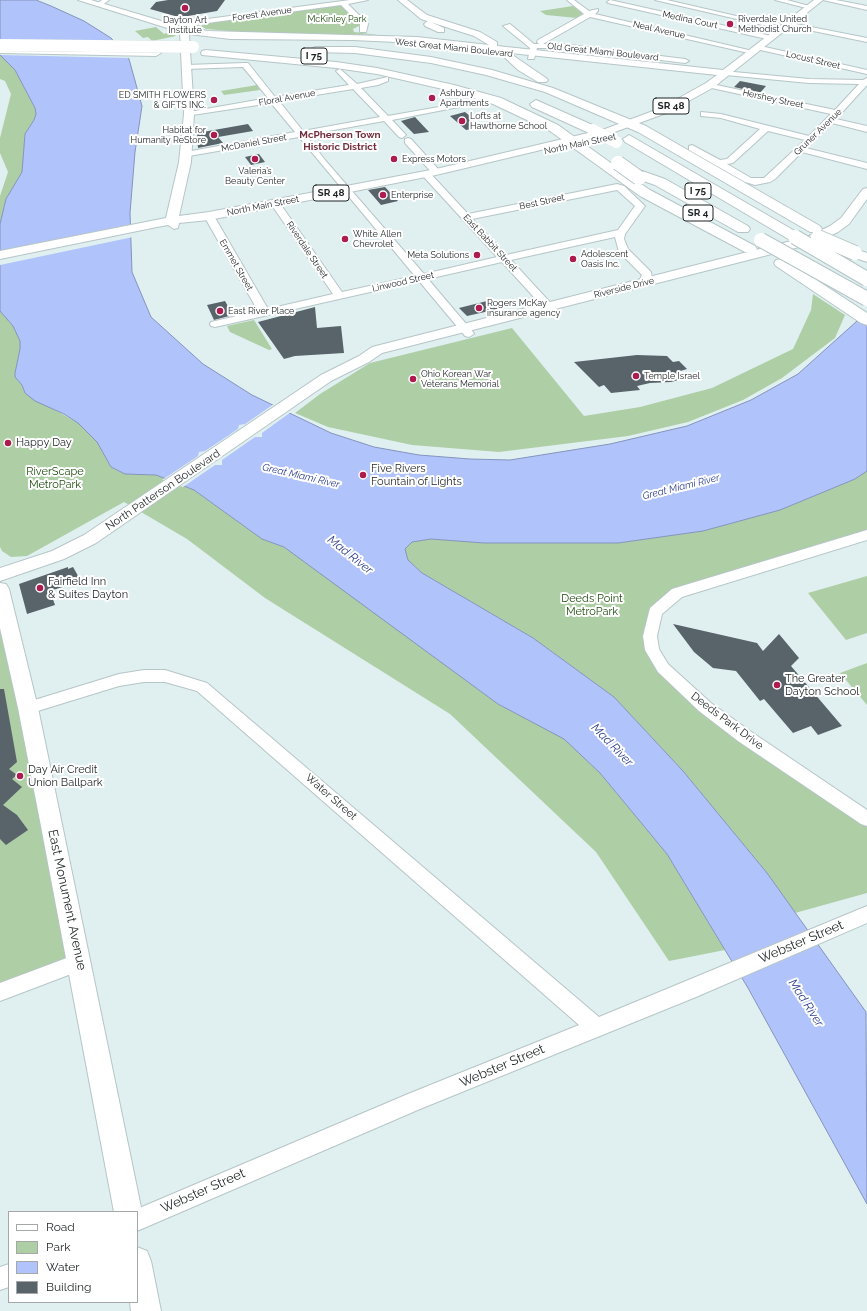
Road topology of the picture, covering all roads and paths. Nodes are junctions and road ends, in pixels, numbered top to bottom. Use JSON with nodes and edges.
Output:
{"nodes":[{"id":1,"x":82,"y":0,"type":"edge"},
{"id":2,"x":365,"y":0,"type":"edge"},
{"id":3,"x":402,"y":0,"type":"edge"},
{"id":4,"x":570,"y":0,"type":"edge"},
{"id":5,"x":624,"y":0,"type":"edge"},
{"id":6,"x":658,"y":0,"type":"edge"},
{"id":7,"x":778,"y":0,"type":"edge"},
{"id":8,"x":819,"y":0,"type":"edge"},
{"id":9,"x":826,"y":0,"type":"edge"},
{"id":10,"x":102,"y":2,"type":"edge"},
{"id":11,"x":610,"y":2,"type":"junction"},
{"id":12,"x":343,"y":3,"type":"junction"},
{"id":13,"x":272,"y":5,"type":"dead end"},
{"id":14,"x":810,"y":7,"type":"junction"},
{"id":15,"x":867,"y":8,"type":"edge"},
{"id":16,"x":270,"y":13,"type":"junction"},
{"id":17,"x":588,"y":14,"type":"junction"},
{"id":18,"x":432,"y":20,"type":"junction"},
{"id":19,"x":507,"y":26,"type":"dead end"},
{"id":20,"x":786,"y":26,"type":"junction"},
{"id":21,"x":184,"y":30,"type":"junction"},
{"id":22,"x":363,"y":30,"type":"dead end"},
{"id":23,"x":441,"y":30,"type":"dead end"},
{"id":24,"x":230,"y":36,"type":"junction"},
{"id":25,"x":483,"y":37,"type":"junction"},
{"id":26,"x":771,"y":38,"type":"junction"},
{"id":27,"x":867,"y":40,"type":"edge"},
{"id":28,"x":541,"y":42,"type":"dead end"},
{"id":29,"x":0,"y":45,"type":"edge"},
{"id":30,"x":471,"y":45,"type":"junction"},
{"id":31,"x":267,"y":47,"type":"dead end"},
{"id":32,"x":303,"y":49,"type":"dead end"},
{"id":33,"x":0,"y":50,"type":"edge"},
{"id":34,"x":315,"y":50,"type":"junction"},
{"id":35,"x":756,"y":50,"type":"junction"},
{"id":36,"x":198,"y":51,"type":"junction"},
{"id":37,"x":503,"y":51,"type":"junction"},
{"id":38,"x":532,"y":52,"type":"junction"},
{"id":39,"x":686,"y":61,"type":"dead end"},
{"id":40,"x":676,"y":64,"type":"junction"},
{"id":41,"x":186,"y":67,"type":"junction"},
{"id":42,"x":340,"y":71,"type":"dead end"},
{"id":43,"x":867,"y":72,"type":"edge"},
{"id":44,"x":726,"y":73,"type":"junction"},
{"id":45,"x":385,"y":79,"type":"dead end"},
{"id":46,"x":866,"y":80,"type":"edge"},
{"id":47,"x":479,"y":85,"type":"junction"},
{"id":48,"x":710,"y":85,"type":"junction"},
{"id":49,"x":355,"y":86,"type":"junction"},
{"id":50,"x":854,"y":96,"type":"junction"},
{"id":51,"x":867,"y":98,"type":"edge"},
{"id":52,"x":274,"y":100,"type":"junction"},
{"id":53,"x":576,"y":100,"type":"junction"},
{"id":54,"x":464,"y":104,"type":"dead end"},
{"id":55,"x":837,"y":113,"type":"junction"},
{"id":56,"x":189,"y":114,"type":"junction"},
{"id":57,"x":704,"y":114,"type":"dead end"},
{"id":58,"x":386,"y":119,"type":"junction"},
{"id":59,"x":830,"y":120,"type":"junction"},
{"id":60,"x":636,"y":126,"type":"junction"},
{"id":61,"x":767,"y":127,"type":"junction"},
{"id":62,"x":867,"y":129,"type":"edge"},
{"id":63,"x":302,"y":134,"type":"junction"},
{"id":64,"x":576,"y":139,"type":"junction"},
{"id":65,"x":811,"y":139,"type":"junction"},
{"id":66,"x":692,"y":148,"type":"dead end"},
{"id":67,"x":800,"y":149,"type":"junction"},
{"id":68,"x":598,"y":153,"type":"junction"},
{"id":69,"x":186,"y":155,"type":"junction"},
{"id":70,"x":719,"y":164,"type":"junction"},
{"id":71,"x":867,"y":166,"type":"edge"},
{"id":72,"x":431,"y":173,"type":"junction"},
{"id":73,"x":348,"y":189,"type":"junction"},
{"id":74,"x":867,"y":191,"type":"edge"},
{"id":75,"x":276,"y":204,"type":"junction"},
{"id":76,"x":867,"y":206,"type":"edge"},
{"id":77,"x":209,"y":216,"type":"junction"},
{"id":78,"x":466,"y":217,"type":"junction"},
{"id":79,"x":173,"y":223,"type":"junction"},
{"id":80,"x":158,"y":226,"type":"junction"},
{"id":81,"x":806,"y":233,"type":"junction"},
{"id":82,"x":620,"y":237,"type":"junction"},
{"id":83,"x":756,"y":245,"type":"junction"},
{"id":84,"x":0,"y":255,"type":"edge"},
{"id":85,"x":861,"y":255,"type":"edge"},
{"id":86,"x":505,"y":259,"type":"junction"},
{"id":87,"x":0,"y":261,"type":"edge"},
{"id":88,"x":422,"y":278,"type":"junction"},
{"id":89,"x":867,"y":279,"type":"edge"},
{"id":90,"x":644,"y":282,"type":"junction"},
{"id":91,"x":867,"y":293,"type":"edge"},
{"id":92,"x":339,"y":296,"type":"junction"},
{"id":93,"x":867,"y":299,"type":"edge"},
{"id":94,"x":552,"y":310,"type":"junction"},
{"id":95,"x":264,"y":313,"type":"junction"},
{"id":96,"x":867,"y":320,"type":"edge"},
{"id":97,"x":215,"y":324,"type":"dead end"},
{"id":98,"x":466,"y":330,"type":"junction"},
{"id":99,"x":316,"y":385,"type":"joint"},
{"id":100,"x":867,"y":535,"type":"edge"},
{"id":101,"x":0,"y":575,"type":"edge"},
{"id":102,"x":0,"y":589,"type":"edge"},
{"id":103,"x":28,"y":708,"type":"junction"},
{"id":104,"x":867,"y":819,"type":"edge"},
{"id":105,"x":865,"y":914,"type":"edge"},
{"id":106,"x":80,"y":962,"type":"junction"},
{"id":107,"x":0,"y":992,"type":"edge"},
{"id":108,"x":596,"y":1027,"type":"junction"},
{"id":109,"x":128,"y":1211,"type":"edge"},
{"id":110,"x":138,"y":1220,"type":"edge"},
{"id":111,"x":138,"y":1267,"type":"edge"},
{"id":112,"x":146,"y":1311,"type":"edge"}],
"edges":[{"from":1,"to":10,"type":"main road","name":"West Great Miami Boulevard"},
{"from":2,"to":12,"type":"street","name":"Forest Avenue"},
{"from":3,"to":18,"type":"main road"},
{"from":4,"to":17,"type":"street","name":"Neal Avenue"},
{"from":5,"to":11,"type":"street"},
{"from":6,"to":20,"type":"street"},
{"from":7,"to":14,"type":"street"},
{"from":8,"to":14,"type":"main road","name":"North Main Street","number":"SR 48"},
{"from":9,"to":15,"type":"street"},
{"from":10,"to":21,"type":"main road","name":"West Great Miami Boulevard"},
{"from":11,"to":17,"type":"street"},
{"from":11,"to":26,"type":"street","name":"Medina Court"},
{"from":12,"to":16,"type":"street","name":"Forest Avenue"},
{"from":12,"to":22,"type":"street"},
{"from":13,"to":16,"type":"street"},
{"from":14,"to":20,"type":"main road","name":"North Main Street","number":"SR 48"},
{"from":16,"to":21,"type":"street","name":"Forest Avenue"},
{"from":17,"to":28,"type":"street"},
{"from":17,"to":35,"type":"street","name":"Neal Avenue"},
{"from":18,"to":23,"type":"street"},
{"from":18,"to":25,"type":"main road"},
{"from":19,"to":38,"type":"street"},
{"from":20,"to":26,"type":"main road","name":"North Main Street","number":"SR 48"},
{"from":20,"to":27,"type":"street"},
{"from":21,"to":24,"type":"main road","name":"West Great Miami Boulevard"},
{"from":21,"to":41,"type":"main road"},
{"from":24,"to":30,"type":"main road","name":"West Great Miami Boulevard"},
{"from":24,"to":37,"type":"main road","name":"West Great Miami Boulevard"},
{"from":25,"to":30,"type":"main road"},
{"from":25,"to":37,"type":"main road"},
{"from":26,"to":35,"type":"main road","name":"North Main Street","number":"SR 48"},
{"from":29,"to":36,"type":"highway","number":"I 75","bridge":true},
{"from":30,"to":37,"type":"main road","name":"West Great Miami Boulevard"},
{"from":31,"to":36,"type":"highway","number":"I 75"},
{"from":32,"to":34,"type":"highway","number":"I 75"},
{"from":33,"to":36,"type":"highway","number":"I 75"},
{"from":34,"to":53,"type":"highway"},
{"from":34,"to":81,"type":"highway","number":"I 75"},
{"from":35,"to":43,"type":"street","name":"Locust Street"},
{"from":35,"to":44,"type":"main road","name":"North Main Street","number":"SR 48"},
{"from":36,"to":47,"type":"highway","number":"I 75"},
{"from":36,"to":64,"type":"highway"},
{"from":37,"to":38,"type":"main road","name":"West Great Miami Boulevard"},
{"from":37,"to":53,"type":"highway"},
{"from":38,"to":40,"type":"street","name":"Old Great Miami Boulevard"},
{"from":38,"to":40,"type":"main road","name":"West Great Miami Boulevard"},
{"from":39,"to":40,"type":"street","name":"Old Great Miami Boulevard"},
{"from":40,"to":44,"type":"main road","name":"West Great Miami Boulevard"},
{"from":41,"to":52,"type":"street"},
{"from":41,"to":56,"type":"main road"},
{"from":42,"to":49,"type":"street","name":"East Babbit Street"},
{"from":44,"to":46,"type":"street"},
{"from":44,"to":48,"type":"main road","name":"North Main Street","number":"SR 48"},
{"from":45,"to":49,"type":"street","name":"Floral Avenue"},
{"from":46,"to":50,"type":"street","name":"Gruner Avenue"},
{"from":47,"to":64,"type":"highway"},
{"from":47,"to":91,"type":"highway","number":"I 75","bridge":true},
{"from":48,"to":55,"type":"street","name":"Hershey Street"},
{"from":48,"to":60,"type":"main road","name":"North Main Street","number":"SR 48"},
{"from":49,"to":52,"type":"street","name":"Floral Avenue"},
{"from":49,"to":58,"type":"street","name":"East Babbit Street"},
{"from":50,"to":51,"type":"street"},
{"from":50,"to":55,"type":"street","name":"Gruner Avenue"},
{"from":52,"to":56,"type":"street","name":"Floral Avenue"},
{"from":52,"to":63,"type":"street"},
{"from":53,"to":60,"type":"highway"},
{"from":54,"to":58,"type":"street","name":"McDaniel Street"},
{"from":55,"to":59,"type":"street","name":"Gruner Avenue"},
{"from":56,"to":69,"type":"main road"},
{"from":57,"to":61,"type":"street"},
{"from":58,"to":63,"type":"street","name":"McDaniel Street"},
{"from":58,"to":72,"type":"street","name":"East Babbit Street"},
{"from":59,"to":62,"type":"street"},
{"from":59,"to":65,"type":"street","name":"Gruner Avenue"},
{"from":60,"to":64,"type":"main road","name":"North Main Street","number":"SR 48"},
{"from":60,"to":81,"type":"highway"},
{"from":61,"to":65,"type":"street"},
{"from":61,"to":70,"type":"street"},
{"from":63,"to":69,"type":"street","name":"McDaniel Street"},
{"from":63,"to":73,"type":"street"},
{"from":64,"to":68,"type":"highway"},
{"from":64,"to":72,"type":"main road","name":"North Main Street","number":"SR 48"},
{"from":65,"to":67,"type":"street","name":"Gruner Avenue"},
{"from":66,"to":70,"type":"street"},
{"from":67,"to":70,"type":"street","name":"Gruner Avenue"},
{"from":67,"to":71,"type":"street"},
{"from":68,"to":83,"type":"highway","number":"SR 4","bridge":true},
{"from":68,"to":83,"type":"highway"},
{"from":69,"to":79,"type":"main road"},
{"from":72,"to":73,"type":"main road","name":"North Main Street","number":"SR 48"},
{"from":72,"to":78,"type":"street","name":"East Babbit Street"},
{"from":73,"to":75,"type":"main road","name":"North Main Street","number":"SR 48"},
{"from":73,"to":88,"type":"street"},
{"from":74,"to":90,"type":"main road","name":"Riverside Drive"},
{"from":75,"to":77,"type":"main road","name":"North Main Street","number":"SR 48"},
{"from":75,"to":92,"type":"street","name":"Riverdale Street"},
{"from":76,"to":94,"type":"main road","name":"Riverside Drive"},
{"from":77,"to":79,"type":"main road","name":"North Main Street","number":"SR 48"},
{"from":77,"to":95,"type":"street","name":"Emmet Street"},
{"from":78,"to":82,"type":"street","name":"Best Street"},
{"from":78,"to":86,"type":"street","name":"East Babbit Street"},
{"from":79,"to":80,"type":"main road","name":"North Main Street","number":"SR 48"},
{"from":80,"to":84,"type":"main road","name":"North Main Street","number":"SR 48"},
{"from":80,"to":87,"type":"main road","name":"North Main Street","number":"SR 48"},
{"from":81,"to":85,"type":"highway","bridge":true},
{"from":81,"to":89,"type":"highway","number":"I 75","bridge":true},
{"from":82,"to":86,"type":"street","name":"Linwood Street"},
{"from":82,"to":90,"type":"street"},
{"from":83,"to":93,"type":"highway","bridge":true},
{"from":83,"to":96,"type":"highway"},
{"from":86,"to":88,"type":"street","name":"Linwood Street"},
{"from":86,"to":94,"type":"street","name":"East Babbit Street"},
{"from":88,"to":92,"type":"street","name":"Linwood Street"},
{"from":88,"to":98,"type":"street"},
{"from":90,"to":94,"type":"main road","name":"Riverside Drive"},
{"from":92,"to":95,"type":"street","name":"Linwood Street"},
{"from":94,"to":98,"type":"main road","name":"Riverside Drive"},
{"from":95,"to":97,"type":"street","name":"Linwood Street"},
{"from":98,"to":99,"type":"main road","name":"Riverside Drive"},
{"from":99,"to":101,"type":"main road","name":"North Patterson Boulevard"},
{"from":100,"to":104,"type":"street","name":"Deeds Park Drive"},
{"from":102,"to":103,"type":"main road","name":"East Monument Avenue"},
{"from":103,"to":106,"type":"main road","name":"East Monument Avenue"},
{"from":103,"to":108,"type":"street","name":"Water Street"},
{"from":105,"to":108,"type":"street","name":"Webster Street"},
{"from":106,"to":107,"type":"street"},
{"from":106,"to":109,"type":"main road","name":"East Monument Avenue"},
{"from":108,"to":110,"type":"street","name":"Webster Street"},
{"from":111,"to":112,"type":"main road"}]}
